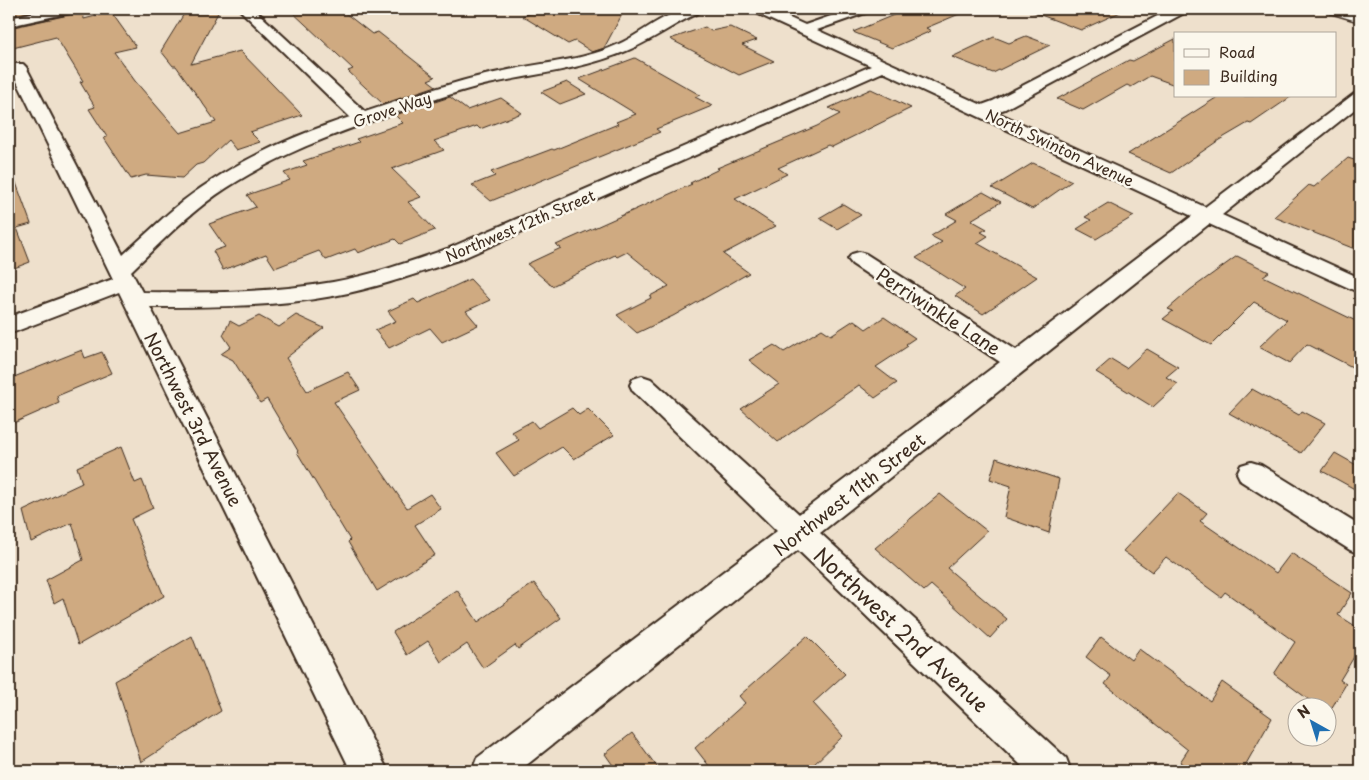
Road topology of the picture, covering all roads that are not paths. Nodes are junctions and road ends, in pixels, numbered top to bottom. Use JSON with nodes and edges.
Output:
{"nodes":[{"id":1,"x":68,"y":9,"type":"edge"},
{"id":2,"x":246,"y":9,"type":"edge"},
{"id":3,"x":695,"y":9,"type":"edge"},
{"id":4,"x":759,"y":9,"type":"edge"},
{"id":5,"x":863,"y":9,"type":"edge"},
{"id":6,"x":1181,"y":9,"type":"edge"},
{"id":7,"x":1332,"y":9,"type":"edge"},
{"id":8,"x":1360,"y":17,"type":"edge"},
{"id":9,"x":9,"y":22,"type":"edge"},
{"id":10,"x":805,"y":30,"type":"junction"},
{"id":11,"x":884,"y":66,"type":"junction"},
{"id":12,"x":18,"y":67,"type":"dead end"},
{"id":13,"x":1360,"y":98,"type":"edge"},
{"id":14,"x":981,"y":111,"type":"junction"},
{"id":15,"x":362,"y":119,"type":"junction"},
{"id":16,"x":1206,"y":215,"type":"junction"},
{"id":17,"x":858,"y":259,"type":"dead end"},
{"id":18,"x":126,"y":284,"type":"junction"},
{"id":19,"x":1360,"y":286,"type":"edge"},
{"id":20,"x":9,"y":326,"type":"edge"},
{"id":21,"x":1019,"y":363,"type":"junction"},
{"id":22,"x":642,"y":385,"type":"dead end"},
{"id":23,"x":1250,"y":473,"type":"dead end"},
{"id":24,"x":799,"y":532,"type":"junction"},
{"id":25,"x":1360,"y":541,"type":"edge"},
{"id":26,"x":370,"y":771,"type":"edge"},
{"id":27,"x":490,"y":771,"type":"edge"},
{"id":28,"x":1053,"y":771,"type":"edge"}],
"edges":[{"from":1,"to":9,"type":"street"},
{"from":2,"to":15,"type":"street"},
{"from":3,"to":15,"type":"street","name":"Grove Way"},
{"from":4,"to":10,"type":"street","name":"North Swinton Avenue"},
{"from":5,"to":10,"type":"street"},
{"from":6,"to":14,"type":"street"},
{"from":7,"to":8,"type":"street"},
{"from":10,"to":11,"type":"street","name":"North Swinton Avenue"},
{"from":11,"to":14,"type":"street","name":"North Swinton Avenue"},
{"from":11,"to":18,"type":"street","name":"Northwest 12th Street"},
{"from":12,"to":18,"type":"street","name":"Northwest 3rd Avenue"},
{"from":13,"to":16,"type":"street","name":"Northwest 11th Street"},
{"from":14,"to":16,"type":"street","name":"North Swinton Avenue"},
{"from":15,"to":18,"type":"street","name":"Grove Way"},
{"from":16,"to":19,"type":"street","name":"North Swinton Avenue"},
{"from":16,"to":21,"type":"street","name":"Northwest 11th Street"},
{"from":17,"to":21,"type":"street","name":"Perriwinkle Lane"},
{"from":18,"to":20,"type":"street","name":"Northwest 12th Street"},
{"from":18,"to":26,"type":"street","name":"Northwest 3rd Avenue"},
{"from":21,"to":24,"type":"street","name":"Northwest 11th Street"},
{"from":22,"to":24,"type":"street","name":"Northwest 2nd Avenue"},
{"from":23,"to":25,"type":"street"},
{"from":24,"to":27,"type":"street","name":"Northwest 11th Street"},
{"from":24,"to":28,"type":"street","name":"Northwest 2nd Avenue"}]}
